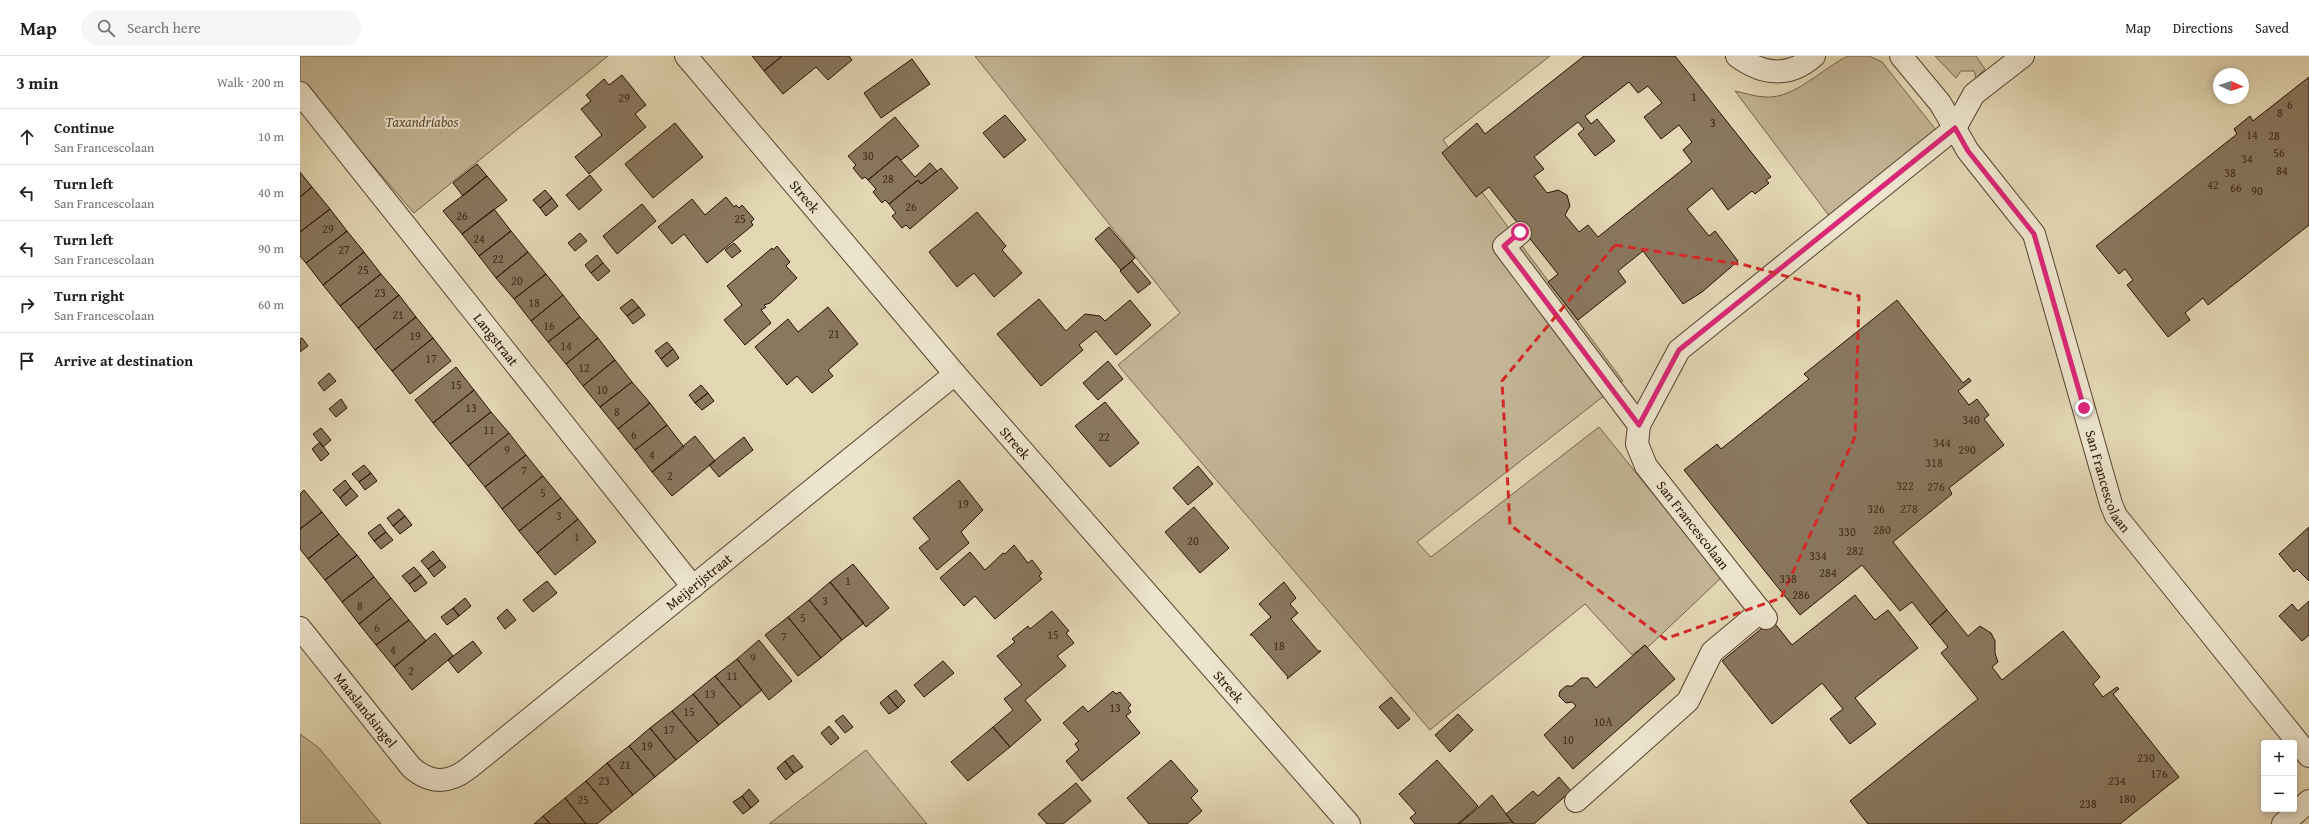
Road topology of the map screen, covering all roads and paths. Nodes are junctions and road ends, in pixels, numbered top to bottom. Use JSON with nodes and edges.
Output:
{"nodes":[{"id":1,"x":686,"y":56,"type":"edge"},
{"id":2,"x":1737,"y":56,"type":"edge"},
{"id":3,"x":1814,"y":56,"type":"edge"},
{"id":4,"x":1901,"y":56,"type":"edge"},
{"id":5,"x":2024,"y":56,"type":"edge"},
{"id":6,"x":300,"y":93,"type":"edge"},
{"id":7,"x":1955,"y":128,"type":"junction"},
{"id":8,"x":1520,"y":232,"type":"dead end"},
{"id":9,"x":955,"y":374,"type":"junction"},
{"id":10,"x":1639,"y":425,"type":"junction"},
{"id":11,"x":693,"y":587,"type":"junction"},
{"id":12,"x":300,"y":628,"type":"edge"},
{"id":13,"x":2309,"y":756,"type":"edge"},
{"id":14,"x":438,"y":781,"type":"joint"},
{"id":15,"x":1576,"y":801,"type":"dead end"},
{"id":16,"x":2309,"y":801,"type":"edge"},
{"id":17,"x":1350,"y":824,"type":"edge"},
{"id":18,"x":2283,"y":824,"type":"edge"}],
"edges":[{"from":1,"to":9,"type":"street","name":"Streek"},
{"from":2,"to":3,"type":"street"},
{"from":4,"to":7,"type":"street","name":"San Francescolaan"},
{"from":5,"to":7,"type":"street","name":"San Francescolaan"},
{"from":6,"to":11,"type":"street","name":"Langstraat"},
{"from":7,"to":10,"type":"street","name":"San Francescolaan"},
{"from":7,"to":13,"type":"street","name":"San Francescolaan"},
{"from":8,"to":10,"type":"street"},
{"from":9,"to":11,"type":"street","name":"Meijerijstraat"},
{"from":9,"to":17,"type":"street","name":"Streek"},
{"from":10,"to":15,"type":"street","name":"San Francescolaan"},
{"from":11,"to":14,"type":"street","name":"Meijerijstraat"},
{"from":12,"to":14,"type":"street","name":"Maaslandsingel"},
{"from":16,"to":18,"type":"street"}]}
